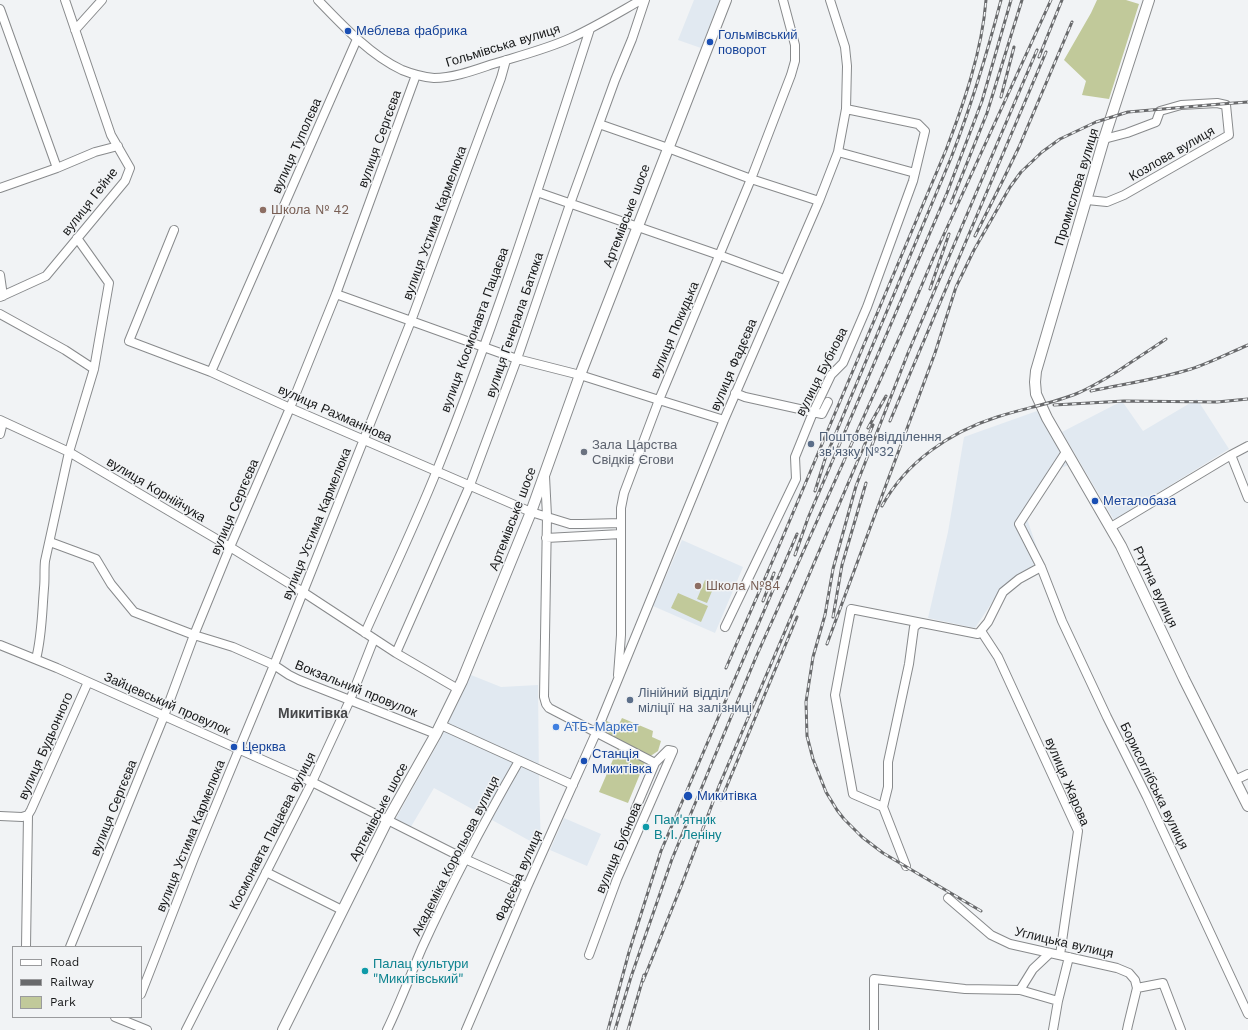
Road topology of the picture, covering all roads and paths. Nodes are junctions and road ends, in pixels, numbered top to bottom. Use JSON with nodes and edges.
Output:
{"nodes":[{"id":1,"x":65,"y":0,"type":"edge"},
{"id":2,"x":102,"y":0,"type":"edge"},
{"id":3,"x":318,"y":0,"type":"edge"},
{"id":4,"x":641,"y":0,"type":"edge"},
{"id":5,"x":645,"y":0,"type":"edge"},
{"id":6,"x":726,"y":0,"type":"edge"},
{"id":7,"x":783,"y":0,"type":"edge"},
{"id":8,"x":830,"y":0,"type":"edge"},
{"id":9,"x":1149,"y":0,"type":"edge"},
{"id":10,"x":0,"y":9,"type":"edge"},
{"id":11,"x":590,"y":29,"type":"junction"},
{"id":12,"x":75,"y":30,"type":"junction"},
{"id":13,"x":357,"y":39,"type":"junction"},
{"id":14,"x":506,"y":60,"type":"junction"},
{"id":15,"x":416,"y":75,"type":"junction"},
{"id":16,"x":846,"y":109,"type":"junction"},
{"id":17,"x":599,"y":124,"type":"junction"},
{"id":18,"x":1104,"y":139,"type":"junction"},
{"id":19,"x":118,"y":146,"type":"junction"},
{"id":20,"x":668,"y":148,"type":"junction"},
{"id":21,"x":838,"y":152,"type":"junction"},
{"id":22,"x":57,"y":168,"type":"junction"},
{"id":23,"x":915,"y":173,"type":"junction"},
{"id":24,"x":751,"y":179,"type":"junction"},
{"id":25,"x":0,"y":188,"type":"edge"},
{"id":26,"x":536,"y":192,"type":"junction"},
{"id":27,"x":1086,"y":200,"type":"junction"},
{"id":28,"x":819,"y":201,"type":"junction"},
{"id":29,"x":570,"y":204,"type":"junction"},
{"id":30,"x":638,"y":226,"type":"junction"},
{"id":31,"x":174,"y":230,"type":"dead end"},
{"id":32,"x":77,"y":238,"type":"junction"},
{"id":33,"x":719,"y":255,"type":"junction"},
{"id":34,"x":0,"y":275,"type":"edge"},
{"id":35,"x":784,"y":279,"type":"junction"},
{"id":36,"x":336,"y":294,"type":"junction"},
{"id":37,"x":2,"y":297,"type":"edge"},
{"id":38,"x":0,"y":314,"type":"edge"},
{"id":39,"x":412,"y":321,"type":"junction"},
{"id":40,"x":483,"y":347,"type":"junction"},
{"id":41,"x":517,"y":359,"type":"junction"},
{"id":42,"x":94,"y":370,"type":"junction"},
{"id":43,"x":211,"y":372,"type":"junction"},
{"id":44,"x":580,"y":375,"type":"junction"},
{"id":45,"x":1035,"y":382,"type":"joint"},
{"id":46,"x":735,"y":393,"type":"junction"},
{"id":47,"x":659,"y":400,"type":"junction"},
{"id":48,"x":828,"y":402,"type":"dead end"},
{"id":49,"x":290,"y":408,"type":"junction"},
{"id":50,"x":814,"y":412,"type":"junction"},
{"id":51,"x":724,"y":420,"type":"junction"},
{"id":52,"x":1,"y":421,"type":"edge"},
{"id":53,"x":0,"y":434,"type":"edge"},
{"id":54,"x":364,"y":440,"type":"junction"},
{"id":55,"x":1248,"y":446,"type":"edge"},
{"id":56,"x":69,"y":452,"type":"junction"},
{"id":57,"x":1066,"y":452,"type":"junction"},
{"id":58,"x":1231,"y":455,"type":"junction"},
{"id":59,"x":437,"y":470,"type":"junction"},
{"id":60,"x":545,"y":473,"type":"junction"},
{"id":61,"x":470,"y":485,"type":"junction"},
{"id":62,"x":1248,"y":498,"type":"edge"},
{"id":63,"x":531,"y":512,"type":"junction"},
{"id":64,"x":547,"y":516,"type":"junction"},
{"id":65,"x":621,"y":522,"type":"junction"},
{"id":66,"x":1111,"y":527,"type":"junction"},
{"id":67,"x":621,"y":534,"type":"junction"},
{"id":68,"x":546,"y":538,"type":"junction"},
{"id":69,"x":50,"y":542,"type":"junction"},
{"id":70,"x":230,"y":548,"type":"junction"},
{"id":71,"x":1041,"y":567,"type":"junction"},
{"id":72,"x":303,"y":592,"type":"junction"},
{"id":73,"x":919,"y":622,"type":"junction"},
{"id":74,"x":725,"y":627,"type":"dead end"},
{"id":75,"x":979,"y":632,"type":"junction"},
{"id":76,"x":365,"y":633,"type":"junction"},
{"id":77,"x":194,"y":636,"type":"junction"},
{"id":78,"x":374,"y":639,"type":"junction"},
{"id":79,"x":0,"y":645,"type":"edge"},
{"id":80,"x":396,"y":653,"type":"junction"},
{"id":81,"x":36,"y":659,"type":"junction"},
{"id":82,"x":274,"y":665,"type":"junction"},
{"id":83,"x":617,"y":680,"type":"junction"},
{"id":84,"x":88,"y":682,"type":"junction"},
{"id":85,"x":458,"y":689,"type":"junction"},
{"id":86,"x":350,"y":700,"type":"junction"},
{"id":87,"x":164,"y":716,"type":"junction"},
{"id":88,"x":439,"y":729,"type":"junction"},
{"id":89,"x":596,"y":733,"type":"junction"},
{"id":90,"x":240,"y":749,"type":"junction"},
{"id":91,"x":519,"y":761,"type":"junction"},
{"id":92,"x":655,"y":763,"type":"junction"},
{"id":93,"x":1248,"y":774,"type":"edge"},
{"id":94,"x":1235,"y":780,"type":"junction"},
{"id":95,"x":312,"y":782,"type":"junction"},
{"id":96,"x":573,"y":785,"type":"junction"},
{"id":97,"x":1248,"y":806,"type":"edge"},
{"id":98,"x":883,"y":807,"type":"junction"},
{"id":99,"x":635,"y":810,"type":"dead end"},
{"id":100,"x":0,"y":816,"type":"edge"},
{"id":101,"x":28,"y":816,"type":"junction"},
{"id":102,"x":388,"y":819,"type":"junction"},
{"id":103,"x":465,"y":858,"type":"junction"},
{"id":104,"x":906,"y":866,"type":"dead end"},
{"id":105,"x":266,"y":872,"type":"junction"},
{"id":106,"x":527,"y":887,"type":"junction"},
{"id":107,"x":948,"y":898,"type":"dead end"},
{"id":108,"x":342,"y":910,"type":"junction"},
{"id":109,"x":26,"y":946,"type":"edge"},
{"id":110,"x":70,"y":946,"type":"edge"},
{"id":111,"x":1050,"y":953,"type":"junction"},
{"id":112,"x":589,"y":955,"type":"dead end"},
{"id":113,"x":1060,"y":955,"type":"junction"},
{"id":114,"x":1069,"y":958,"type":"junction"},
{"id":115,"x":1137,"y":988,"type":"junction"},
{"id":116,"x":1020,"y":990,"type":"junction"},
{"id":117,"x":142,"y":991,"type":"edge"},
{"id":118,"x":1058,"y":1001,"type":"junction"},
{"id":119,"x":1248,"y":1014,"type":"edge"},
{"id":120,"x":120,"y":1018,"type":"edge"},
{"id":121,"x":131,"y":1020,"type":"edge"},
{"id":122,"x":147,"y":1030,"type":"edge"},
{"id":123,"x":186,"y":1030,"type":"edge"},
{"id":124,"x":283,"y":1030,"type":"edge"},
{"id":125,"x":388,"y":1030,"type":"edge"},
{"id":126,"x":466,"y":1030,"type":"edge"},
{"id":127,"x":874,"y":1030,"type":"edge"},
{"id":128,"x":1053,"y":1030,"type":"edge"},
{"id":129,"x":1128,"y":1030,"type":"edge"},
{"id":130,"x":1181,"y":1030,"type":"edge"}],
"edges":[{"from":1,"to":12,"type":"street","name":"вулиця Гейне"},
{"from":2,"to":12,"type":"street"},
{"from":3,"to":13,"type":"street","name":"Гольмівська вулиця"},
{"from":4,"to":11,"type":"street","name":"Гольмівська вулиця"},
{"from":5,"to":17,"type":"street","name":"вулиця Генерала Батюка"},
{"from":6,"to":20,"type":"main road","name":"Артемівське шосе"},
{"from":7,"to":24,"type":"street","name":"вулиця Покидька"},
{"from":8,"to":16,"type":"street","name":"вулиця Фадєєва"},
{"from":9,"to":18,"type":"main road","name":"Промислова вулиця"},
{"from":10,"to":22,"type":"street"},
{"from":11,"to":14,"type":"street","name":"Гольмівська вулиця"},
{"from":11,"to":26,"type":"street","name":"вулиця Космонавта Пацаєва"},
{"from":12,"to":19,"type":"street","name":"вулиця Гейне"},
{"from":13,"to":15,"type":"street","name":"Гольмівська вулиця"},
{"from":13,"to":43,"type":"street","name":"вулиця Туполєва"},
{"from":14,"to":15,"type":"street","name":"Гольмівська вулиця"},
{"from":14,"to":39,"type":"street","name":"вулиця Устима Кармелюка"},
{"from":15,"to":36,"type":"street","name":"вулиця Сергєєва"},
{"from":16,"to":21,"type":"street","name":"вулиця Фадєєва"},
{"from":16,"to":23,"type":"street","name":"вулиця Бубнова"},
{"from":17,"to":20,"type":"street"},
{"from":17,"to":29,"type":"street","name":"вулиця Генерала Батюка"},
{"from":18,"to":27,"type":"main road","name":"Промислова вулиця"},
{"from":18,"to":27,"type":"street","name":"Козлова вулиця"},
{"from":19,"to":22,"type":"street"},
{"from":19,"to":32,"type":"street","name":"вулиця Гейне"},
{"from":20,"to":24,"type":"street"},
{"from":20,"to":30,"type":"main road","name":"Артемівське шосе"},
{"from":21,"to":23,"type":"street"},
{"from":21,"to":28,"type":"street","name":"вулиця Фадєєва"},
{"from":22,"to":25,"type":"street"},
{"from":23,"to":50,"type":"street","name":"вулиця Бубнова"},
{"from":24,"to":28,"type":"street"},
{"from":24,"to":33,"type":"street","name":"вулиця Покидька"},
{"from":26,"to":29,"type":"street"},
{"from":26,"to":40,"type":"street","name":"вулиця Космонавта Пацаєва"},
{"from":27,"to":45,"type":"main road","name":"Промислова вулиця"},
{"from":28,"to":35,"type":"street","name":"вулиця Фадєєва"},
{"from":29,"to":30,"type":"street"},
{"from":29,"to":41,"type":"street","name":"вулиця Генерала Батюка"},
{"from":30,"to":33,"type":"street"},
{"from":30,"to":44,"type":"main road","name":"Артемівське шосе"},
{"from":31,"to":43,"type":"street","name":"вулиця Рахманінова"},
{"from":32,"to":37,"type":"street","name":"вулиця Гейне"},
{"from":32,"to":42,"type":"street"},
{"from":33,"to":35,"type":"street"},
{"from":33,"to":47,"type":"street","name":"вулиця Покидька"},
{"from":34,"to":37,"type":"street"},
{"from":35,"to":46,"type":"street","name":"вулиця Фадєєва"},
{"from":36,"to":39,"type":"street"},
{"from":36,"to":49,"type":"street","name":"вулиця Сергєєва"},
{"from":38,"to":42,"type":"street"},
{"from":39,"to":40,"type":"street"},
{"from":39,"to":54,"type":"street","name":"вулиця Устима Кармелюка"},
{"from":40,"to":41,"type":"street"},
{"from":40,"to":59,"type":"street","name":"вулиця Космонавта Пацаєва"},
{"from":41,"to":44,"type":"street"},
{"from":41,"to":61,"type":"street","name":"вулиця Генерала Батюка"},
{"from":42,"to":56,"type":"street"},
{"from":43,"to":49,"type":"street","name":"вулиця Рахманінова"},
{"from":44,"to":47,"type":"street"},
{"from":44,"to":60,"type":"main road","name":"Артемівське шосе"},
{"from":45,"to":57,"type":"main road","name":"Ртутна вулиця"},
{"from":46,"to":50,"type":"street"},
{"from":46,"to":51,"type":"street","name":"вулиця Фадєєва"},
{"from":47,"to":51,"type":"street"},
{"from":47,"to":65,"type":"street","name":"вулиця Покидька"},
{"from":48,"to":50,"type":"street"},
{"from":49,"to":54,"type":"street","name":"вулиця Рахманінова"},
{"from":49,"to":70,"type":"street","name":"вулиця Сергєєва"},
{"from":50,"to":74,"type":"street","name":"вулиця Бубнова"},
{"from":51,"to":83,"type":"street","name":"вулиця Фадєєва"},
{"from":52,"to":53,"type":"street"},
{"from":52,"to":56,"type":"street","name":"вулиця Корнійчука"},
{"from":54,"to":59,"type":"street","name":"вулиця Рахманінова"},
{"from":54,"to":72,"type":"street","name":"вулиця Устима Кармелюка"},
{"from":55,"to":58,"type":"street"},
{"from":56,"to":69,"type":"street"},
{"from":56,"to":70,"type":"street","name":"вулиця Корнійчука"},
{"from":57,"to":66,"type":"main road","name":"Ртутна вулиця"},
{"from":57,"to":71,"type":"street","name":"Борисоглібська вулиця"},
{"from":58,"to":62,"type":"street"},
{"from":58,"to":66,"type":"street"},
{"from":59,"to":61,"type":"street","name":"вулиця Рахманінова"},
{"from":59,"to":76,"type":"street","name":"вулиця Космонавта Пацаєва"},
{"from":60,"to":63,"type":"main road","name":"Артемівське шосе"},
{"from":60,"to":64,"type":"street"},
{"from":61,"to":63,"type":"street","name":"вулиця Рахманінова"},
{"from":61,"to":80,"type":"street","name":"вулиця Генерала Батюка"},
{"from":63,"to":64,"type":"street","name":"вулиця Рахманінова"},
{"from":63,"to":85,"type":"main road","name":"Артемівське шосе"},
{"from":64,"to":65,"type":"street","name":"вулиця Рахманінова"},
{"from":64,"to":68,"type":"street"},
{"from":65,"to":67,"type":"street","name":"вулиця Покидька"},
{"from":66,"to":94,"type":"main road","name":"Ртутна вулиця"},
{"from":67,"to":68,"type":"street"},
{"from":67,"to":83,"type":"street","name":"вулиця Покидька"},
{"from":68,"to":89,"type":"street"},
{"from":69,"to":77,"type":"street","name":"Вокзальний провулок"},
{"from":69,"to":81,"type":"street"},
{"from":70,"to":72,"type":"street","name":"вулиця Корнійчука"},
{"from":70,"to":77,"type":"street","name":"вулиця Сергєєва"},
{"from":71,"to":75,"type":"street"},
{"from":71,"to":119,"type":"street","name":"Борисоглібська вулиця"},
{"from":72,"to":76,"type":"street","name":"вулиця Корнійчука"},
{"from":72,"to":82,"type":"street","name":"вулиця Устима Кармелюка"},
{"from":73,"to":75,"type":"street"},
{"from":73,"to":98,"type":"street"},
{"from":73,"to":98,"type":"street"},
{"from":75,"to":113,"type":"street","name":"вулиця Жарова"},
{"from":76,"to":78,"type":"street","name":"вулиця Корнійчука"},
{"from":77,"to":82,"type":"street","name":"Вокзальний провулок"},
{"from":77,"to":87,"type":"street","name":"вулиця Сергєєва"},
{"from":78,"to":80,"type":"street","name":"вулиця Корнійчука"},
{"from":78,"to":86,"type":"street","name":"Космонавта Пацаєва вулиця"},
{"from":79,"to":81,"type":"street","name":"Зайцевський провулок"},
{"from":80,"to":85,"type":"street","name":"вулиця Корнійчука"},
{"from":81,"to":84,"type":"street","name":"Зайцевський провулок"},
{"from":82,"to":86,"type":"street","name":"Вокзальний провулок"},
{"from":82,"to":90,"type":"street","name":"вулиця Устима Кармелюка"},
{"from":83,"to":89,"type":"street","name":"вулиця Фадєєва"},
{"from":84,"to":87,"type":"street","name":"Зайцевський провулок"},
{"from":84,"to":101,"type":"street","name":"вулиця Будьонного"},
{"from":85,"to":88,"type":"main road","name":"Артемівське шосе"},
{"from":86,"to":88,"type":"street","name":"Вокзальний провулок"},
{"from":86,"to":95,"type":"street","name":"Космонавта Пацаєва вулиця"},
{"from":87,"to":90,"type":"street","name":"Зайцевський провулок"},
{"from":87,"to":110,"type":"street","name":"вулиця Сергєєва"},
{"from":88,"to":91,"type":"street","name":"Вокзальний провулок"},
{"from":88,"to":102,"type":"main road","name":"Артемівське шосе"},
{"from":89,"to":92,"type":"street"},
{"from":89,"to":96,"type":"street","name":"Фадєєва вулиця"},
{"from":90,"to":95,"type":"street","name":"Зайцевський провулок"},
{"from":90,"to":117,"type":"street","name":"вулиця Устима Кармелюка"},
{"from":91,"to":96,"type":"street","name":"Вокзальний провулок"},
{"from":91,"to":103,"type":"street","name":"Академіка Корольова вулиця"},
{"from":92,"to":99,"type":"street"},
{"from":92,"to":112,"type":"street","name":"вулиця Бубнова"},
{"from":93,"to":94,"type":"street"},
{"from":94,"to":97,"type":"main road","name":"Ртутна вулиця"},
{"from":95,"to":102,"type":"street","name":"Зайцевський провулок"},
{"from":95,"to":105,"type":"street","name":"Космонавта Пацаєва вулиця"},
{"from":96,"to":106,"type":"street","name":"Фадєєва вулиця"},
{"from":98,"to":104,"type":"street"},
{"from":100,"to":101,"type":"street","name":"вулиця Будьонного"},
{"from":101,"to":109,"type":"street"},
{"from":102,"to":103,"type":"street","name":"Зайцевський провулок"},
{"from":102,"to":108,"type":"main road","name":"Артемівське шосе"},
{"from":103,"to":106,"type":"street","name":"Зайцевський провулок"},
{"from":103,"to":125,"type":"street","name":"Академіка Корольова вулиця"},
{"from":105,"to":108,"type":"street"},
{"from":105,"to":123,"type":"street","name":"Космонавта Пацаєва вулиця"},
{"from":106,"to":126,"type":"street","name":"Фадєєва вулиця"},
{"from":107,"to":111,"type":"street","name":"Углицька вулиця"},
{"from":108,"to":124,"type":"main road","name":"Артемівське шосе"},
{"from":111,"to":113,"type":"street","name":"Углицька вулиця"},
{"from":111,"to":116,"type":"street"},
{"from":113,"to":114,"type":"street","name":"Углицька вулиця"},
{"from":114,"to":115,"type":"street","name":"Углицька вулиця"},
{"from":114,"to":118,"type":"street"},
{"from":115,"to":129,"type":"street"},
{"from":115,"to":130,"type":"street"},
{"from":116,"to":118,"type":"street"},
{"from":116,"to":127,"type":"street"},
{"from":118,"to":128,"type":"street"},
{"from":120,"to":121,"type":"street"},
{"from":121,"to":122,"type":"street"}]}
